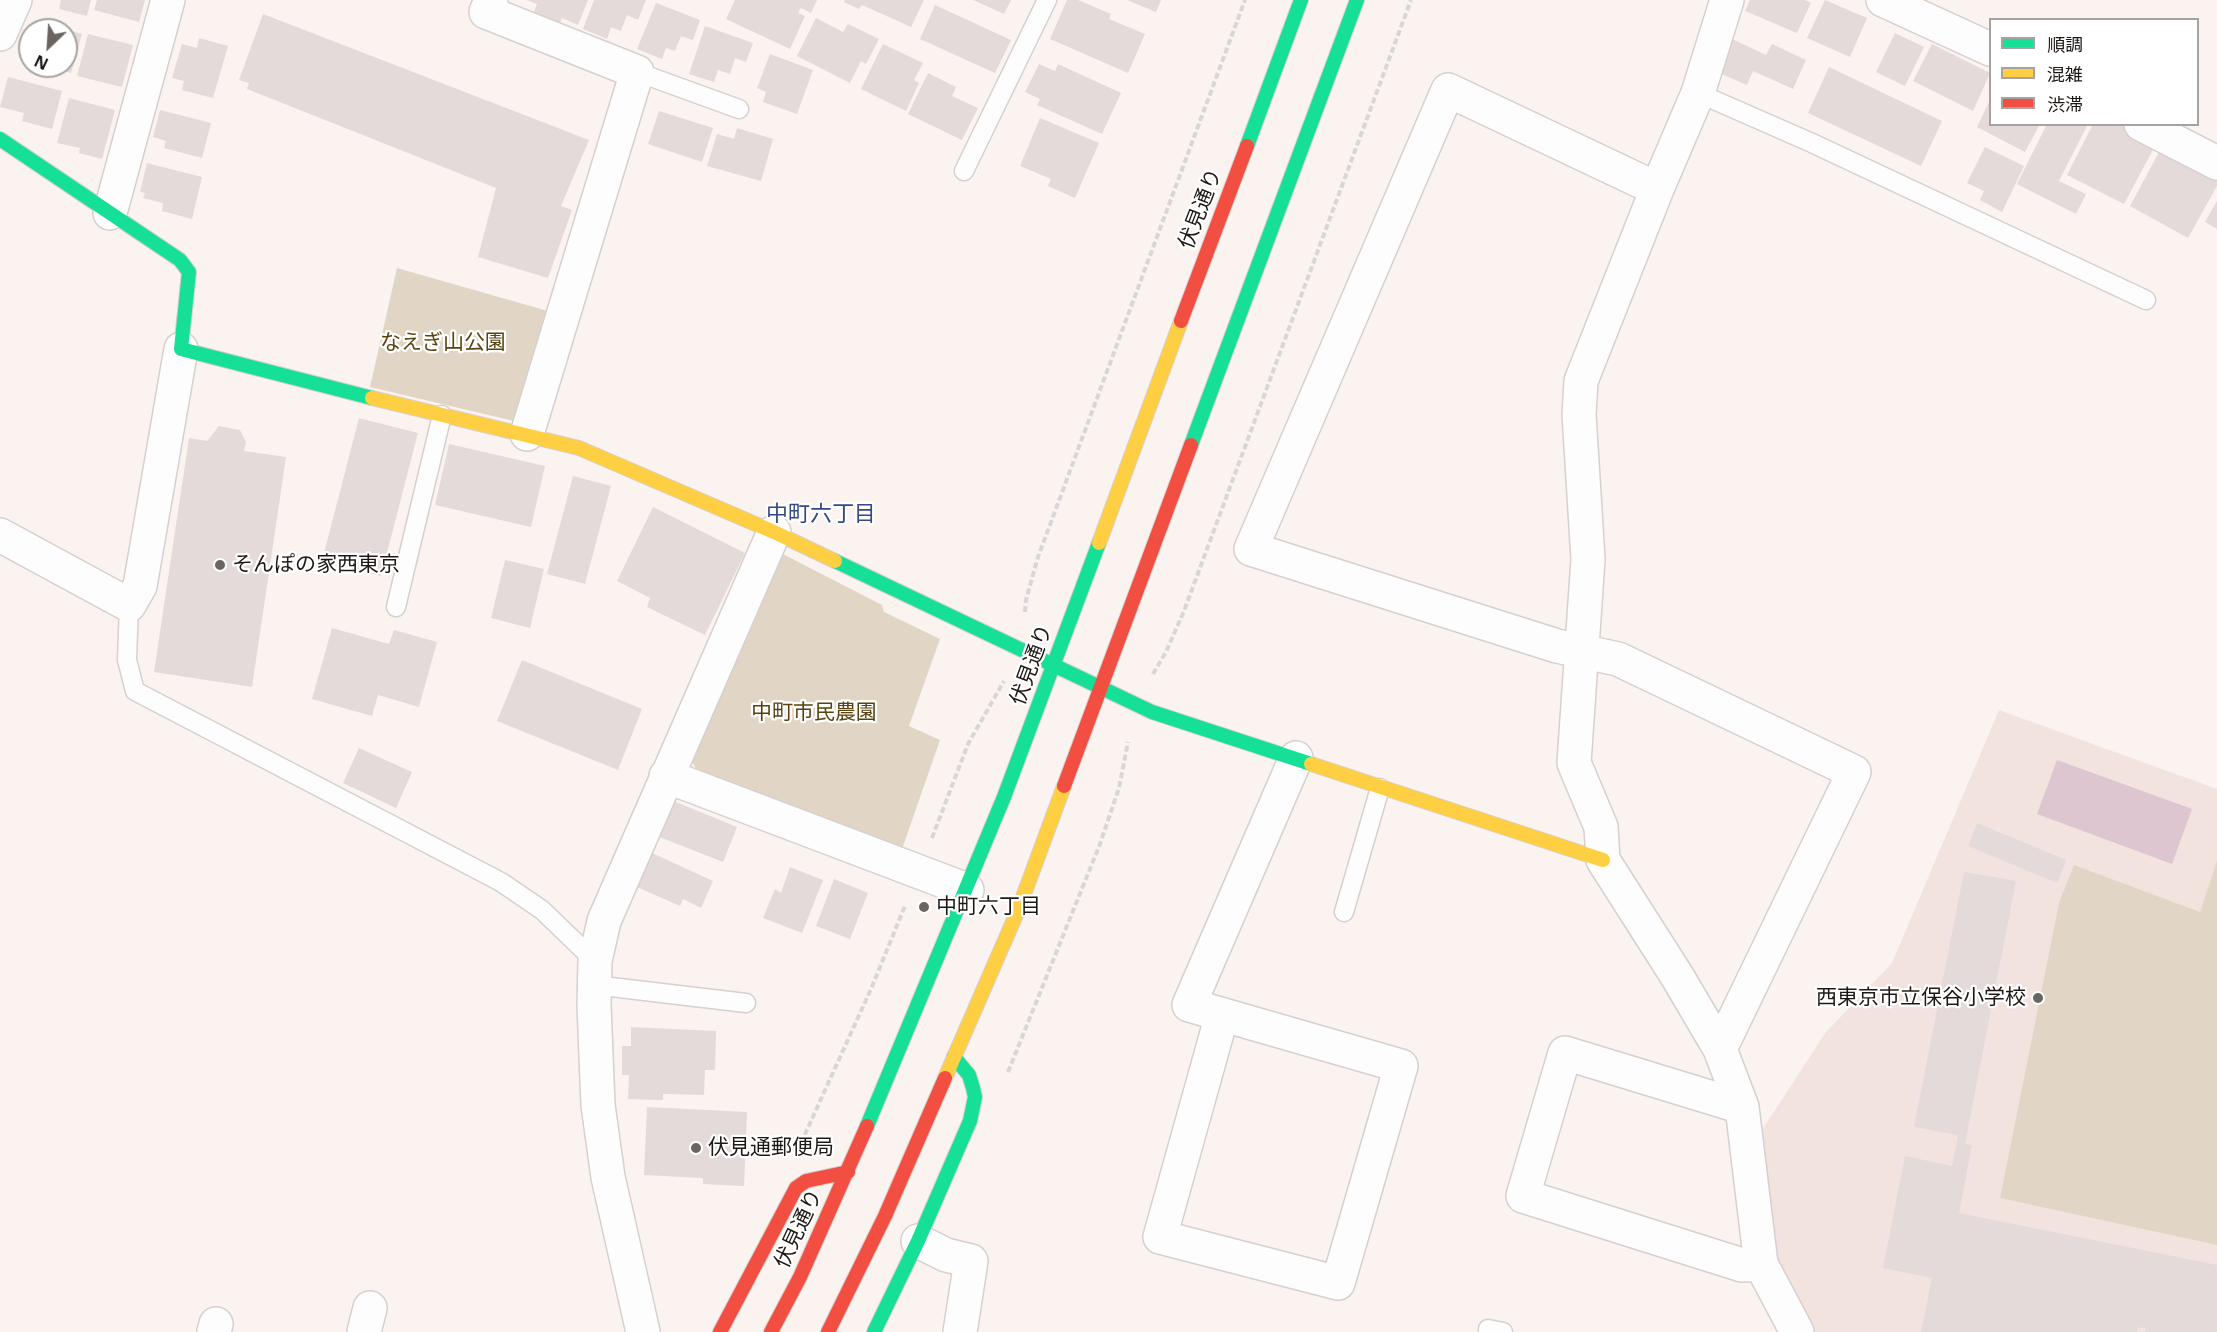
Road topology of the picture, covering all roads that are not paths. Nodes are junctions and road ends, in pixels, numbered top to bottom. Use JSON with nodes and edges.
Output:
{"nodes":[{"id":1,"x":15,"y":0,"type":"edge"},
{"id":2,"x":168,"y":0,"type":"edge"},
{"id":3,"x":491,"y":0,"type":"edge"},
{"id":4,"x":1047,"y":0,"type":"edge"},
{"id":5,"x":1301,"y":0,"type":"edge"},
{"id":6,"x":1357,"y":0,"type":"edge"},
{"id":7,"x":1727,"y":0,"type":"edge"},
{"id":8,"x":1883,"y":0,"type":"edge"},
{"id":9,"x":0,"y":34,"type":"edge"},
{"id":10,"x":1989,"y":50,"type":"edge"},
{"id":11,"x":638,"y":72,"type":"junction"},
{"id":12,"x":1698,"y":93,"type":"junction"},
{"id":13,"x":739,"y":109,"type":"dead end"},
{"id":14,"x":2145,"y":126,"type":"edge"},
{"id":15,"x":0,"y":139,"type":"edge"},
{"id":16,"x":2217,"y":163,"type":"edge"},
{"id":17,"x":964,"y":171,"type":"dead end"},
{"id":18,"x":1657,"y":189,"type":"junction"},
{"id":19,"x":110,"y":213,"type":"junction"},
{"id":20,"x":2146,"y":300,"type":"dead end"},
{"id":21,"x":181,"y":350,"type":"junction"},
{"id":22,"x":442,"y":415,"type":"junction"},
{"id":23,"x":527,"y":434,"type":"junction"},
{"id":24,"x":774,"y":532,"type":"junction"},
{"id":25,"x":0,"y":535,"type":"edge"},
{"id":26,"x":129,"y":605,"type":"junction"},
{"id":27,"x":396,"y":607,"type":"dead end"},
{"id":28,"x":1582,"y":651,"type":"junction"},
{"id":29,"x":1054,"y":666,"type":"junction"},
{"id":30,"x":1100,"y":687,"type":"junction"},
{"id":31,"x":1296,"y":758,"type":"junction"},
{"id":32,"x":666,"y":776,"type":"junction"},
{"id":33,"x":1380,"y":788,"type":"junction"},
{"id":34,"x":1603,"y":860,"type":"junction"},
{"id":35,"x":967,"y":890,"type":"junction"},
{"id":36,"x":1344,"y":912,"type":"dead end"},
{"id":37,"x":594,"y":973,"type":"junction"},
{"id":38,"x":746,"y":1003,"type":"dead end"},
{"id":39,"x":1222,"y":1015,"type":"junction"},
{"id":40,"x":1720,"y":1049,"type":"junction"},
{"id":41,"x":954,"y":1057,"type":"junction"},
{"id":42,"x":1742,"y":1107,"type":"junction"},
{"id":43,"x":848,"y":1172,"type":"junction"},
{"id":44,"x":918,"y":1241,"type":"junction"},
{"id":45,"x":1761,"y":1264,"type":"junction"},
{"id":46,"x":643,"y":1332,"type":"edge"},
{"id":47,"x":720,"y":1332,"type":"edge"},
{"id":48,"x":771,"y":1332,"type":"edge"},
{"id":49,"x":828,"y":1332,"type":"edge"},
{"id":50,"x":874,"y":1332,"type":"edge"},
{"id":51,"x":960,"y":1332,"type":"edge"},
{"id":52,"x":1488,"y":1332,"type":"edge"},
{"id":53,"x":1503,"y":1332,"type":"edge"},
{"id":54,"x":1797,"y":1332,"type":"edge"}],
"edges":[{"from":1,"to":9,"type":"street"},
{"from":2,"to":19,"type":"street"},
{"from":3,"to":11,"type":"street"},
{"from":4,"to":17,"type":"lane"},
{"from":5,"to":29,"type":"main road","name":"伏見通り"},
{"from":6,"to":30,"type":"main road"},
{"from":7,"to":12,"type":"street"},
{"from":8,"to":10,"type":"street"},
{"from":11,"to":13,"type":"lane"},
{"from":11,"to":23,"type":"street"},
{"from":12,"to":18,"type":"street"},
{"from":12,"to":20,"type":"lane"},
{"from":14,"to":16,"type":"street"},
{"from":15,"to":19,"type":"main road"},
{"from":18,"to":28,"type":"street"},
{"from":18,"to":28,"type":"street"},
{"from":19,"to":21,"type":"main road"},
{"from":21,"to":22,"type":"main road"},
{"from":21,"to":26,"type":"street"},
{"from":22,"to":23,"type":"main road"},
{"from":22,"to":27,"type":"lane"},
{"from":23,"to":24,"type":"main road"},
{"from":24,"to":29,"type":"main road"},
{"from":24,"to":32,"type":"street"},
{"from":25,"to":26,"type":"street"},
{"from":26,"to":37,"type":"lane"},
{"from":28,"to":34,"type":"street"},
{"from":28,"to":40,"type":"street"},
{"from":29,"to":30,"type":"main road"},
{"from":29,"to":35,"type":"main road","name":"伏見通り"},
{"from":30,"to":31,"type":"main road"},
{"from":30,"to":41,"type":"main road"},
{"from":31,"to":33,"type":"main road"},
{"from":31,"to":39,"type":"street"},
{"from":32,"to":35,"type":"street"},
{"from":32,"to":37,"type":"street"},
{"from":33,"to":34,"type":"main road"},
{"from":33,"to":36,"type":"lane"},
{"from":34,"to":40,"type":"street"},
{"from":35,"to":43,"type":"main road","name":"伏見通り"},
{"from":37,"to":38,"type":"lane"},
{"from":37,"to":46,"type":"street"},
{"from":39,"to":39,"type":"street"},
{"from":40,"to":42,"type":"street"},
{"from":41,"to":44,"type":"main road"},
{"from":41,"to":49,"type":"main road"},
{"from":42,"to":45,"type":"street"},
{"from":42,"to":45,"type":"street"},
{"from":43,"to":47,"type":"main road"},
{"from":43,"to":48,"type":"main road","name":"伏見通り"},
{"from":44,"to":50,"type":"main road"},
{"from":44,"to":51,"type":"street"},
{"from":45,"to":54,"type":"street"},
{"from":52,"to":53,"type":"lane"}]}
